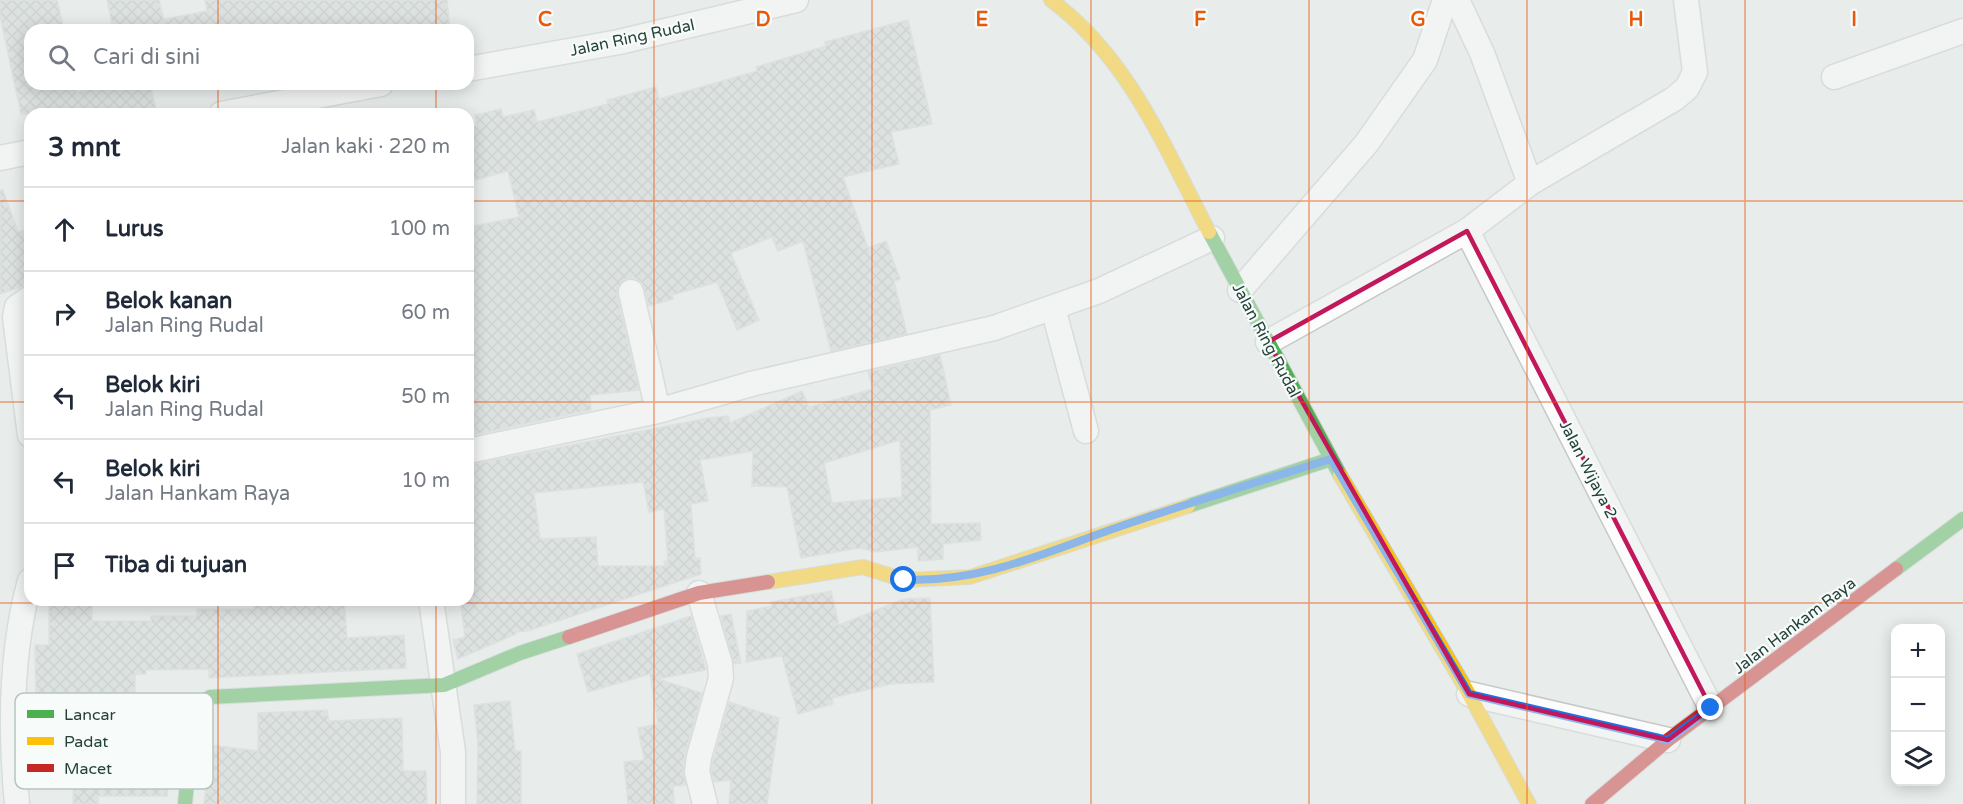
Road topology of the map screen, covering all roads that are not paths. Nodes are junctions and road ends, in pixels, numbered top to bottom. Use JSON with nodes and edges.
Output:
{"nodes":[{"id":1,"x":796,"y":0,"type":"edge"},
{"id":2,"x":1051,"y":0,"type":"edge"},
{"id":3,"x":1445,"y":0,"type":"edge"},
{"id":4,"x":1457,"y":0,"type":"edge"},
{"id":5,"x":1686,"y":0,"type":"edge"},
{"id":6,"x":1963,"y":32,"type":"edge"},
{"id":7,"x":474,"y":68,"type":"edge"},
{"id":8,"x":1834,"y":77,"type":"dead end"},
{"id":9,"x":358,"y":90,"type":"edge"},
{"id":10,"x":293,"y":107,"type":"edge"},
{"id":11,"x":24,"y":153,"type":"edge"},
{"id":12,"x":0,"y":158,"type":"edge"},
{"id":13,"x":1530,"y":183,"type":"junction"},
{"id":14,"x":1467,"y":231,"type":"junction"},
{"id":15,"x":1212,"y":238,"type":"junction"},
{"id":16,"x":1240,"y":290,"type":"junction"},
{"id":17,"x":631,"y":292,"type":"dead end"},
{"id":18,"x":24,"y":303,"type":"edge"},
{"id":19,"x":1053,"y":308,"type":"junction"},
{"id":20,"x":1268,"y":342,"type":"junction"},
{"id":21,"x":24,"y":388,"type":"edge"},
{"id":22,"x":658,"y":411,"type":"junction"},
{"id":23,"x":1086,"y":431,"type":"dead end"},
{"id":24,"x":474,"y":450,"type":"edge"},
{"id":25,"x":1331,"y":459,"type":"junction"},
{"id":26,"x":1963,"y":519,"type":"edge"},
{"id":27,"x":699,"y":593,"type":"junction"},
{"id":28,"x":24,"y":606,"type":"edge"},
{"id":29,"x":432,"y":606,"type":"edge"},
{"id":30,"x":7,"y":676,"type":"edge"},
{"id":31,"x":444,"y":685,"type":"junction"},
{"id":32,"x":1469,"y":694,"type":"junction"},
{"id":33,"x":213,"y":697,"type":"edge"},
{"id":34,"x":1711,"y":708,"type":"junction"},
{"id":35,"x":1668,"y":740,"type":"junction"},
{"id":36,"x":15,"y":779,"type":"edge"},
{"id":37,"x":16,"y":789,"type":"edge"},
{"id":38,"x":186,"y":789,"type":"edge"},
{"id":39,"x":17,"y":804,"type":"edge"},
{"id":40,"x":185,"y":804,"type":"edge"},
{"id":41,"x":453,"y":804,"type":"edge"},
{"id":42,"x":705,"y":804,"type":"edge"},
{"id":43,"x":1529,"y":804,"type":"edge"},
{"id":44,"x":1592,"y":804,"type":"edge"}],
"edges":[{"from":1,"to":7,"type":"street","name":"Jalan Ring Rudal"},
{"from":2,"to":15,"type":"street","name":"Jalan Ring Rudal"},
{"from":3,"to":16,"type":"street"},
{"from":4,"to":13,"type":"street"},
{"from":5,"to":13,"type":"street"},
{"from":6,"to":8,"type":"street"},
{"from":9,"to":10,"type":"street"},
{"from":11,"to":12,"type":"street"},
{"from":13,"to":14,"type":"street"},
{"from":14,"to":20,"type":"street"},
{"from":14,"to":34,"type":"street","name":"Jalan Wijaya 2"},
{"from":15,"to":16,"type":"street","name":"Jalan Ring Rudal"},
{"from":15,"to":19,"type":"street"},
{"from":16,"to":20,"type":"street","name":"Jalan Ring Rudal"},
{"from":17,"to":22,"type":"street"},
{"from":18,"to":21,"type":"street"},
{"from":19,"to":22,"type":"street"},
{"from":19,"to":23,"type":"street"},
{"from":20,"to":25,"type":"street","name":"Jalan Ring Rudal"},
{"from":22,"to":24,"type":"street"},
{"from":25,"to":27,"type":"street"},
{"from":25,"to":32,"type":"street","name":"Jalan Ring Rudal"},
{"from":26,"to":34,"type":"street","name":"Jalan Hankam Raya"},
{"from":27,"to":31,"type":"street"},
{"from":27,"to":42,"type":"street"},
{"from":28,"to":30,"type":"street"},
{"from":29,"to":31,"type":"street"},
{"from":30,"to":36,"type":"street"},
{"from":31,"to":33,"type":"street"},
{"from":31,"to":41,"type":"street"},
{"from":32,"to":35,"type":"street"},
{"from":32,"to":43,"type":"street","name":"Jalan Ring Rudal"},
{"from":34,"to":35,"type":"street","name":"Jalan Hankam Raya"},
{"from":35,"to":44,"type":"street","name":"Jalan Hankam Raya"},
{"from":37,"to":39,"type":"street"},
{"from":38,"to":40,"type":"street"}]}
